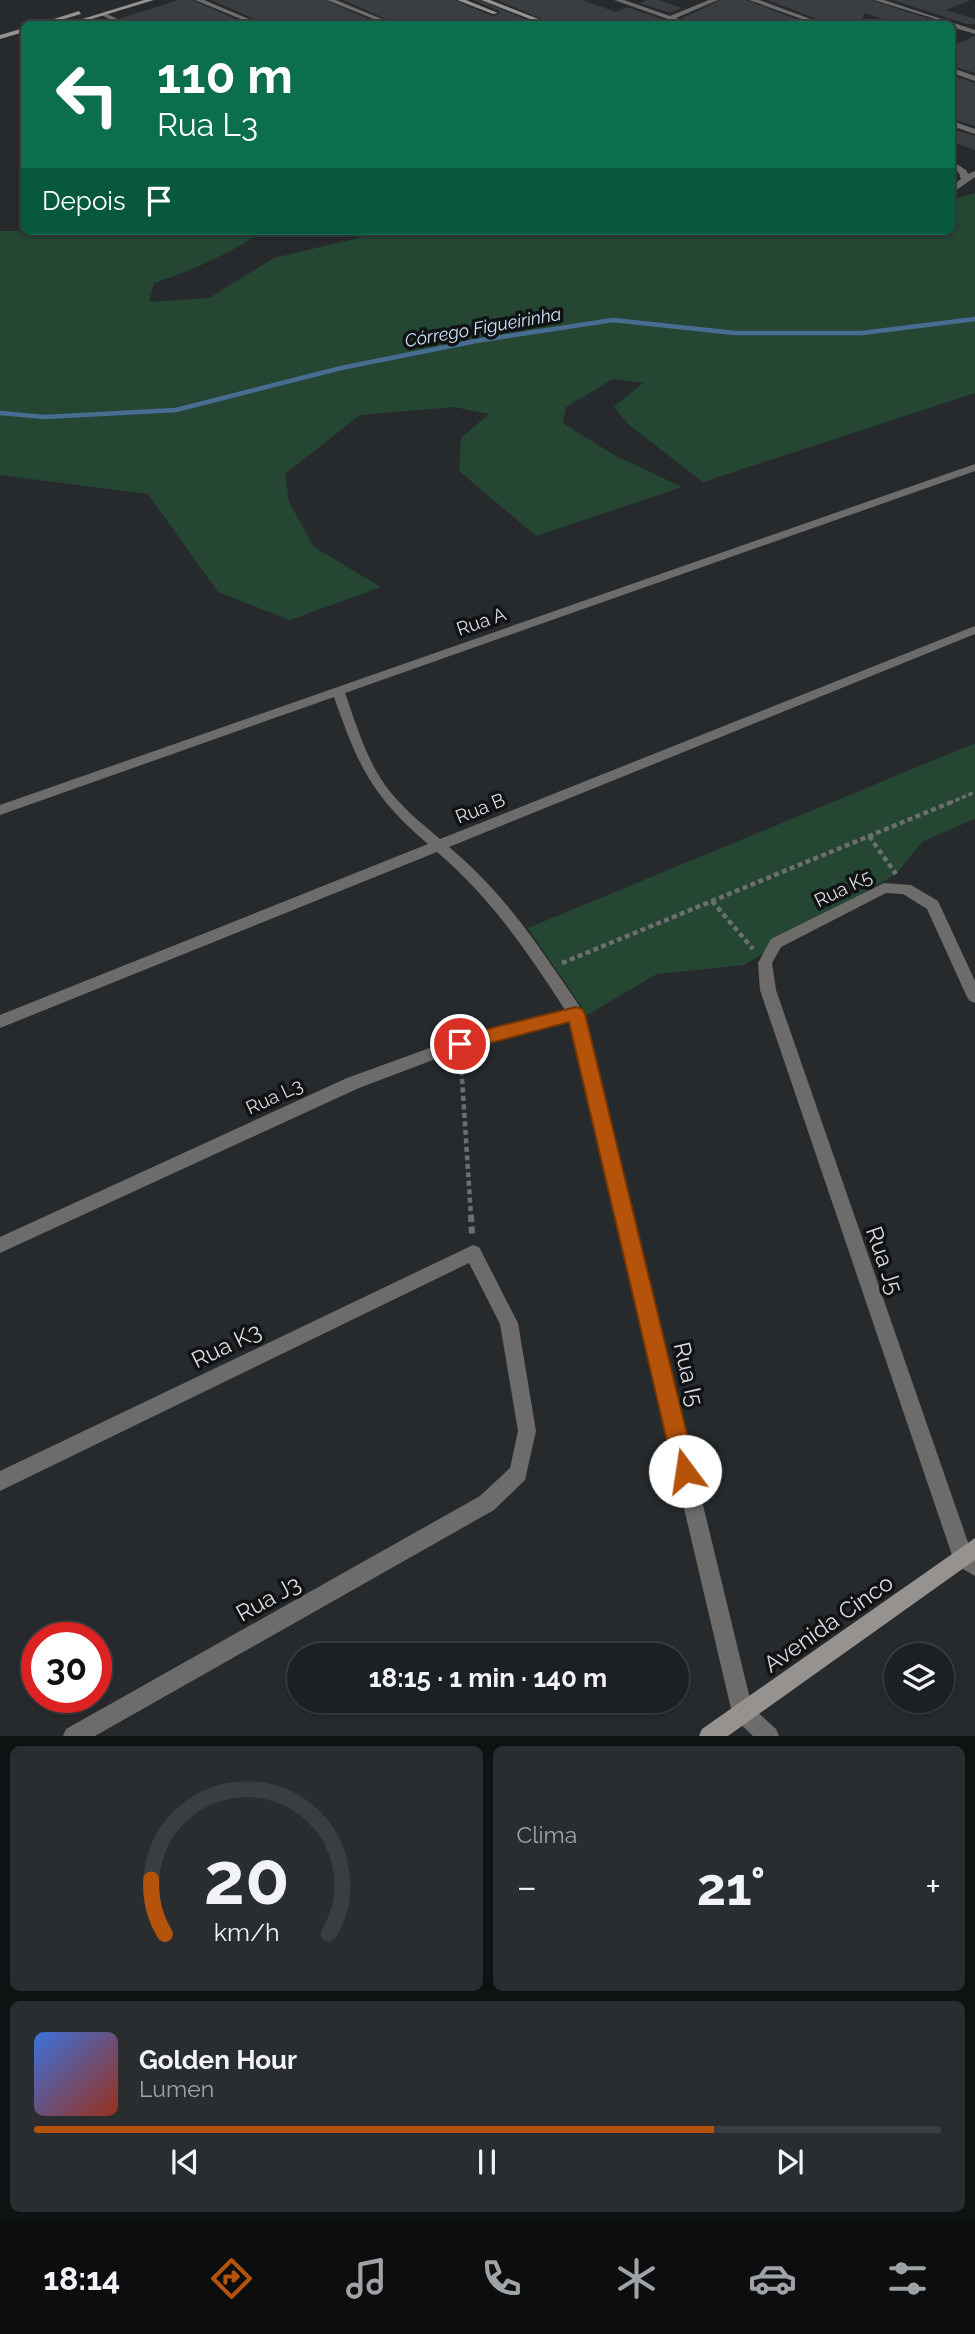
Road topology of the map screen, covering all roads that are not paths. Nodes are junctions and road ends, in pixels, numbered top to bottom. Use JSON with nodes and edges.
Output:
{"nodes":[{"id":1,"x":124,"y":0,"type":"edge"},
{"id":2,"x":151,"y":0,"type":"edge"},
{"id":3,"x":198,"y":0,"type":"edge"},
{"id":4,"x":330,"y":0,"type":"edge"},
{"id":5,"x":460,"y":0,"type":"edge"},
{"id":6,"x":484,"y":0,"type":"edge"},
{"id":7,"x":617,"y":0,"type":"edge"},
{"id":8,"x":715,"y":0,"type":"edge"},
{"id":9,"x":752,"y":0,"type":"edge"},
{"id":10,"x":877,"y":0,"type":"edge"},
{"id":11,"x":103,"y":14,"type":"junction"},
{"id":12,"x":670,"y":18,"type":"junction"},
{"id":13,"x":51,"y":21,"type":"edge"},
{"id":14,"x":79,"y":21,"type":"edge"},
{"id":15,"x":118,"y":21,"type":"edge"},
{"id":16,"x":250,"y":21,"type":"edge"},
{"id":17,"x":383,"y":21,"type":"edge"},
{"id":18,"x":515,"y":21,"type":"edge"},
{"id":19,"x":540,"y":21,"type":"edge"},
{"id":20,"x":678,"y":21,"type":"edge"},
{"id":21,"x":812,"y":21,"type":"edge"},
{"id":22,"x":940,"y":21,"type":"edge"},
{"id":23,"x":955,"y":26,"type":"edge"},
{"id":24,"x":21,"y":31,"type":"edge"},
{"id":25,"x":975,"y":32,"type":"edge"},
{"id":26,"x":0,"y":37,"type":"edge"},
{"id":27,"x":21,"y":39,"type":"edge"},
{"id":28,"x":0,"y":45,"type":"edge"},
{"id":29,"x":955,"y":71,"type":"edge"},
{"id":30,"x":975,"y":79,"type":"edge"},
{"id":31,"x":955,"y":124,"type":"edge"},
{"id":32,"x":975,"y":132,"type":"edge"},
{"id":33,"x":955,"y":164,"type":"edge"},
{"id":34,"x":955,"y":165,"type":"edge"},
{"id":35,"x":975,"y":166,"type":"edge"},
{"id":36,"x":975,"y":173,"type":"edge"},
{"id":37,"x":965,"y":179,"type":"junction"},
{"id":38,"x":955,"y":187,"type":"edge"},
{"id":39,"x":975,"y":467,"type":"edge"},
{"id":40,"x":975,"y":630,"type":"edge"},
{"id":41,"x":338,"y":692,"type":"junction"},
{"id":42,"x":0,"y":810,"type":"edge"},
{"id":43,"x":437,"y":847,"type":"junction"},
{"id":44,"x":765,"y":963,"type":"joint"},
{"id":45,"x":975,"y":997,"type":"edge"},
{"id":46,"x":576,"y":1014,"type":"junction"},
{"id":47,"x":0,"y":1022,"type":"edge"},
{"id":48,"x":0,"y":1245,"type":"edge"},
{"id":49,"x":473,"y":1253,"type":"joint"},
{"id":50,"x":0,"y":1481,"type":"edge"},
{"id":51,"x":971,"y":1558,"type":"edge"},
{"id":52,"x":743,"y":1713,"type":"junction"},
{"id":53,"x":73,"y":1735,"type":"edge"},
{"id":54,"x":709,"y":1735,"type":"edge"},
{"id":55,"x":769,"y":1735,"type":"edge"}],
"edges":[{"from":1,"to":13,"type":"street"},
{"from":2,"to":11,"type":"street"},
{"from":3,"to":16,"type":"street"},
{"from":4,"to":17,"type":"street"},
{"from":5,"to":18,"type":"street"},
{"from":6,"to":19,"type":"street"},
{"from":7,"to":12,"type":"street"},
{"from":8,"to":12,"type":"street"},
{"from":9,"to":21,"type":"street"},
{"from":10,"to":22,"type":"street"},
{"from":11,"to":14,"type":"street"},
{"from":11,"to":15,"type":"street"},
{"from":12,"to":20,"type":"street"},
{"from":23,"to":25,"type":"street"},
{"from":24,"to":26,"type":"street"},
{"from":27,"to":28,"type":"street"},
{"from":29,"to":30,"type":"street"},
{"from":31,"to":32,"type":"street"},
{"from":33,"to":35,"type":"street"},
{"from":34,"to":37,"type":"street"},
{"from":36,"to":37,"type":"street"},
{"from":37,"to":38,"type":"street"},
{"from":39,"to":41,"type":"street","name":"Rua A"},
{"from":40,"to":43,"type":"street","name":"Rua B"},
{"from":41,"to":42,"type":"street","name":"Rua A"},
{"from":41,"to":43,"type":"street","name":"Rua I5"},
{"from":43,"to":46,"type":"street","name":"Rua I5"},
{"from":43,"to":47,"type":"street","name":"Rua B"},
{"from":44,"to":45,"type":"street","name":"Rua K5"},
{"from":44,"to":51,"type":"street","name":"Rua J5"},
{"from":46,"to":48,"type":"street","name":"Rua L3"},
{"from":46,"to":52,"type":"street","name":"Rua I5"},
{"from":49,"to":50,"type":"street","name":"Rua K3"},
{"from":49,"to":53,"type":"street","name":"Rua J3"},
{"from":51,"to":52,"type":"street","name":"Avenida Cinco"},
{"from":52,"to":54,"type":"street","name":"Avenida Cinco"},
{"from":52,"to":55,"type":"street"}]}
